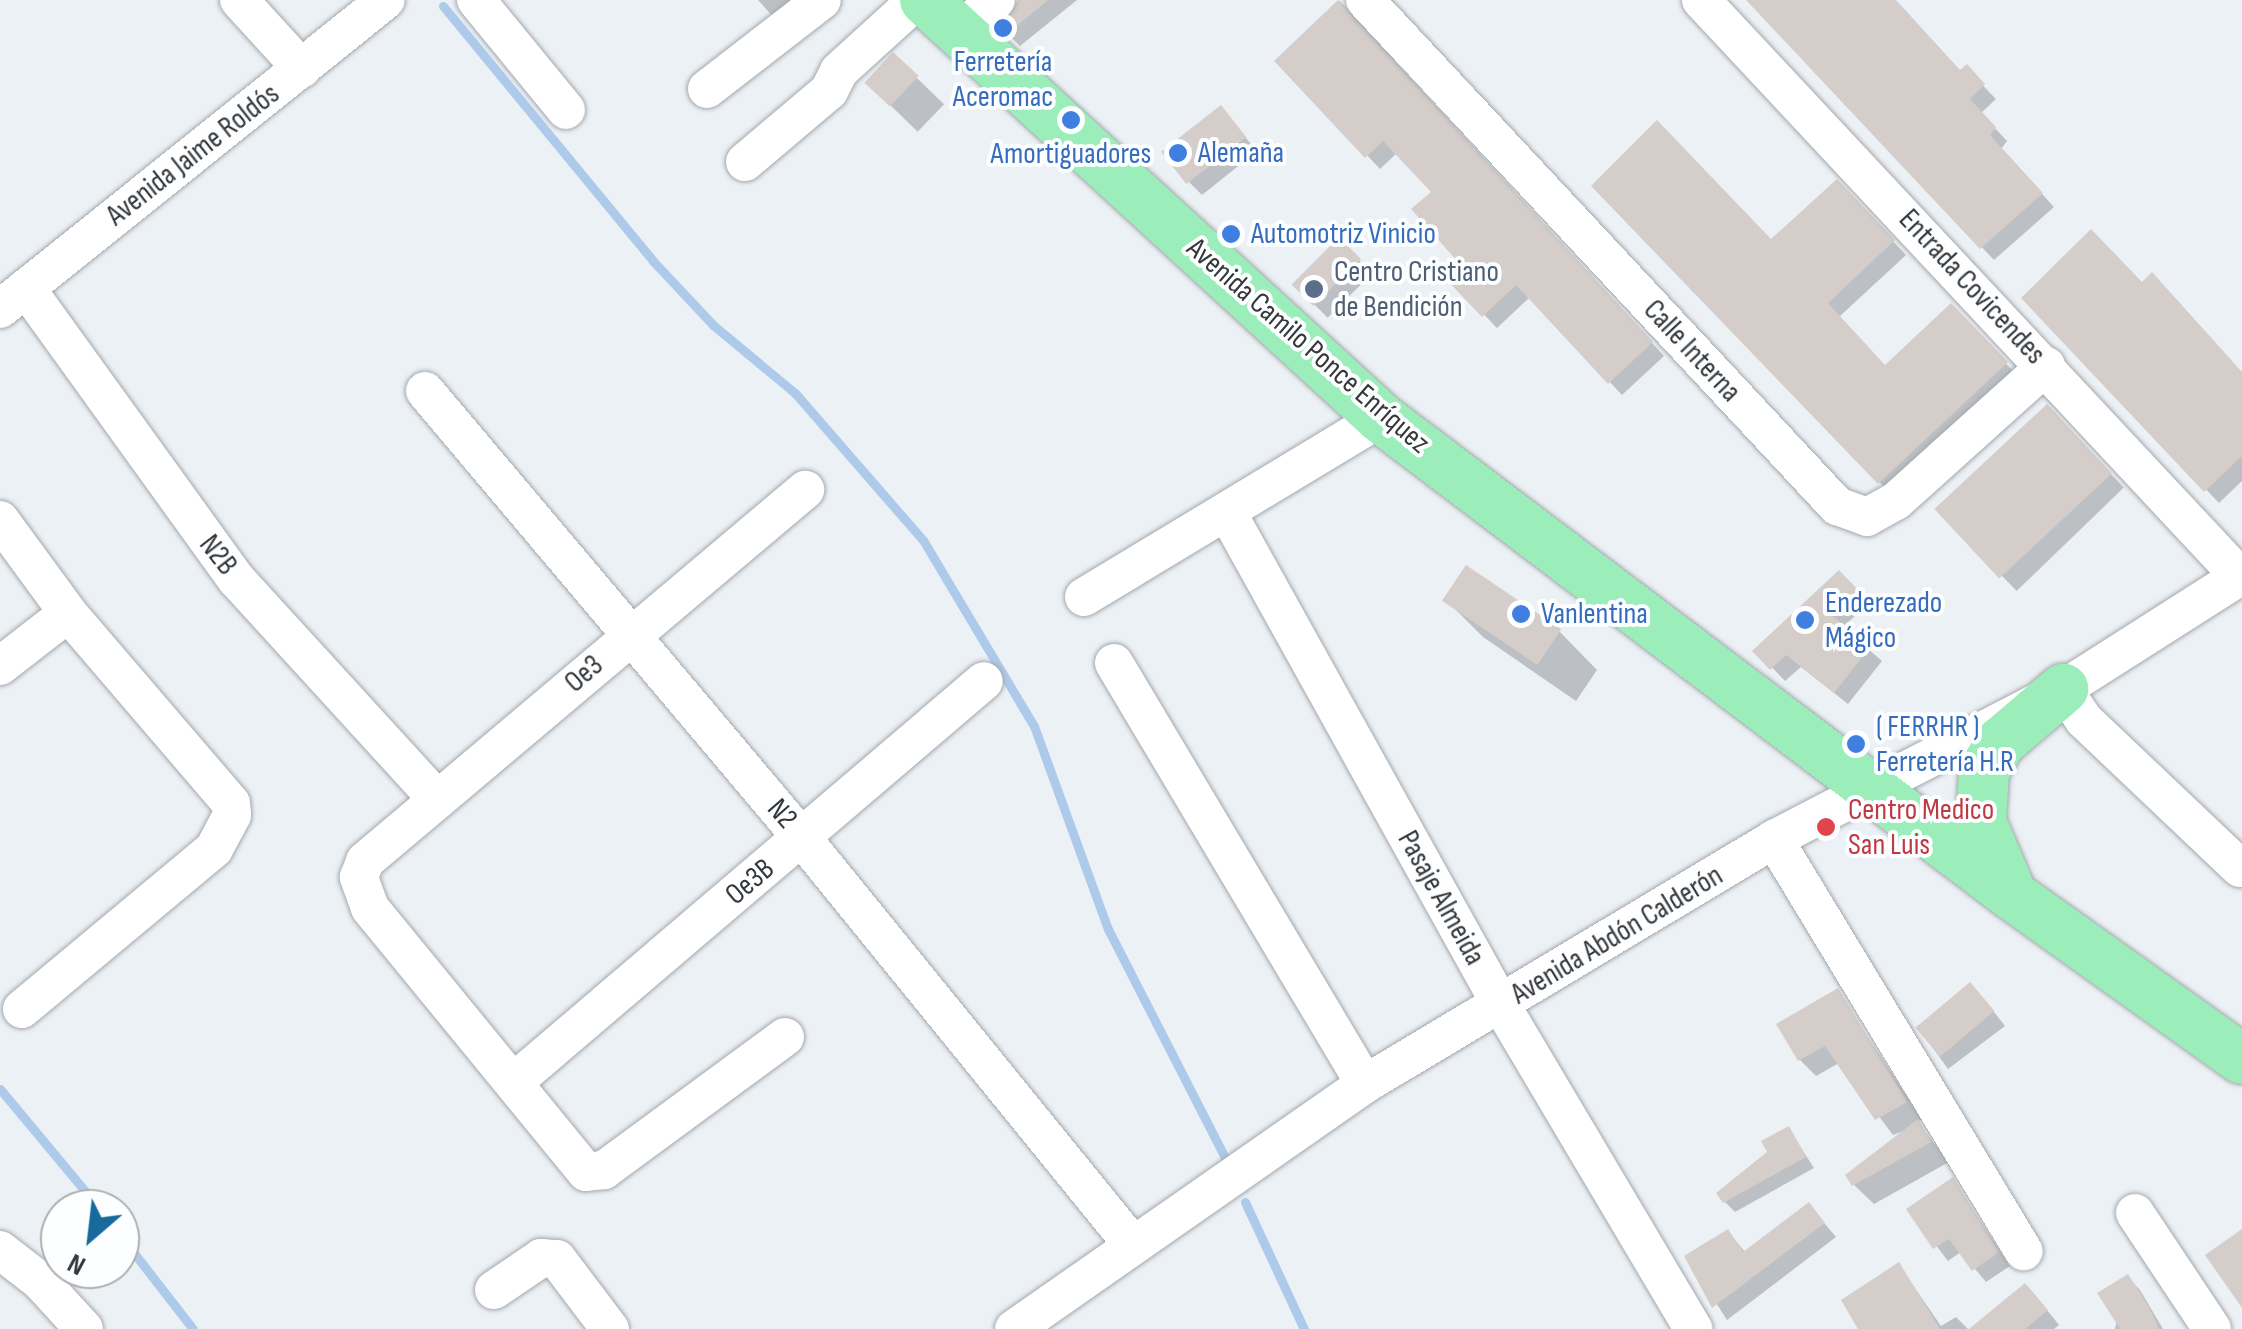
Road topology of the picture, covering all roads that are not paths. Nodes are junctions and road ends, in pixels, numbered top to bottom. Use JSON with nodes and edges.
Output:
{"nodes":[{"id":1,"x":239,"y":0,"type":"edge"},
{"id":2,"x":386,"y":0,"type":"edge"},
{"id":3,"x":476,"y":0,"type":"edge"},
{"id":4,"x":822,"y":0,"type":"edge"},
{"id":5,"x":917,"y":0,"type":"edge"},
{"id":6,"x":1365,"y":0,"type":"edge"},
{"id":7,"x":1700,"y":0,"type":"edge"},
{"id":8,"x":960,"y":10,"type":"edge"},
{"id":9,"x":302,"y":68,"type":"junction"},
{"id":10,"x":706,"y":89,"type":"dead end"},
{"id":11,"x":566,"y":110,"type":"dead end"},
{"id":12,"x":745,"y":162,"type":"dead end"},
{"id":13,"x":13,"y":298,"type":"edge"},
{"id":14,"x":2046,"y":366,"type":"junction"},
{"id":15,"x":425,"y":391,"type":"dead end"},
{"id":16,"x":1381,"y":418,"type":"junction"},
{"id":17,"x":805,"y":490,"type":"dead end"},
{"id":18,"x":1228,"y":514,"type":"junction"},
{"id":19,"x":0,"y":520,"type":"edge"},
{"id":20,"x":2241,"y":576,"type":"edge"},
{"id":21,"x":1084,"y":597,"type":"dead end"},
{"id":22,"x":68,"y":613,"type":"junction"},
{"id":23,"x":628,"y":636,"type":"junction"},
{"id":24,"x":1114,"y":664,"type":"dead end"},
{"id":25,"x":0,"y":666,"type":"edge"},
{"id":26,"x":984,"y":680,"type":"dead end"},
{"id":27,"x":2063,"y":689,"type":"junction"},
{"id":28,"x":1873,"y":786,"type":"junction"},
{"id":29,"x":438,"y":800,"type":"junction"},
{"id":30,"x":802,"y":838,"type":"junction"},
{"id":31,"x":1774,"y":839,"type":"junction"},
{"id":32,"x":2240,"y":868,"type":"edge"},
{"id":33,"x":2012,"y":894,"type":"junction"},
{"id":34,"x":1502,"y":1006,"type":"junction"},
{"id":35,"x":22,"y":1009,"type":"dead end"},
{"id":36,"x":784,"y":1037,"type":"dead end"},
{"id":37,"x":2242,"y":1059,"type":"edge"},
{"id":38,"x":515,"y":1081,"type":"junction"},
{"id":39,"x":1365,"y":1084,"type":"junction"},
{"id":40,"x":2135,"y":1213,"type":"dead end"},
{"id":41,"x":1132,"y":1244,"type":"junction"},
{"id":42,"x":0,"y":1250,"type":"edge"},
{"id":43,"x":2024,"y":1250,"type":"dead end"},
{"id":44,"x":494,"y":1290,"type":"dead end"},
{"id":45,"x":2242,"y":1311,"type":"edge"},
{"id":46,"x":84,"y":1329,"type":"edge"},
{"id":47,"x":610,"y":1329,"type":"edge"},
{"id":48,"x":1014,"y":1329,"type":"edge"},
{"id":49,"x":1693,"y":1329,"type":"edge"},
{"id":50,"x":2214,"y":1329,"type":"edge"}],
"edges":[{"from":1,"to":9,"type":"street"},
{"from":2,"to":9,"type":"street","name":"Avenida Jaime Roldós"},
{"from":3,"to":11,"type":"street"},
{"from":4,"to":10,"type":"street"},
{"from":5,"to":12,"type":"street"},
{"from":6,"to":14,"type":"street","name":"Calle Interna"},
{"from":7,"to":14,"type":"street","name":"Entrada Covicendes"},
{"from":8,"to":16,"type":"main road","name":"Avenida Camilo Ponce Enríquez"},
{"from":9,"to":13,"type":"street","name":"Avenida Jaime Roldós"},
{"from":13,"to":29,"type":"street","name":"N2B"},
{"from":14,"to":20,"type":"street","name":"Entrada Covicendes"},
{"from":15,"to":23,"type":"street","name":"N2"},
{"from":16,"to":18,"type":"street"},
{"from":16,"to":28,"type":"main road","name":"Avenida Camilo Ponce Enríquez"},
{"from":17,"to":23,"type":"street","name":"Oe3"},
{"from":18,"to":21,"type":"street"},
{"from":18,"to":34,"type":"street","name":"Pasaje Almeida"},
{"from":19,"to":22,"type":"street"},
{"from":20,"to":27,"type":"street","name":"Avenida Abdón Calderón"},
{"from":22,"to":25,"type":"street"},
{"from":22,"to":35,"type":"street"},
{"from":23,"to":29,"type":"street","name":"Oe3"},
{"from":23,"to":30,"type":"street","name":"N2"},
{"from":24,"to":39,"type":"street"},
{"from":26,"to":30,"type":"street","name":"Oe3B"},
{"from":27,"to":28,"type":"street","name":"Avenida Abdón Calderón"},
{"from":27,"to":32,"type":"street"},
{"from":27,"to":33,"type":"main road"},
{"from":28,"to":31,"type":"street","name":"Avenida Abdón Calderón"},
{"from":28,"to":33,"type":"main road","name":"Avenida Camilo Ponce Enríquez"},
{"from":29,"to":38,"type":"street","name":"Oe3"},
{"from":30,"to":38,"type":"street","name":"Oe3B"},
{"from":30,"to":41,"type":"street","name":"N2"},
{"from":31,"to":34,"type":"street","name":"Avenida Abdón Calderón"},
{"from":31,"to":43,"type":"street"},
{"from":33,"to":37,"type":"main road","name":"Avenida Camilo Ponce Enríquez"},
{"from":34,"to":39,"type":"street","name":"Avenida Abdón Calderón"},
{"from":34,"to":49,"type":"street","name":"Pasaje Almeida"},
{"from":36,"to":38,"type":"street"},
{"from":39,"to":41,"type":"street","name":"Avenida Abdón Calderón"},
{"from":40,"to":50,"type":"street"},
{"from":41,"to":48,"type":"street","name":"Avenida Abdón Calderón"},
{"from":42,"to":46,"type":"street"},
{"from":44,"to":47,"type":"street"},
{"from":45,"to":50,"type":"street"}]}
